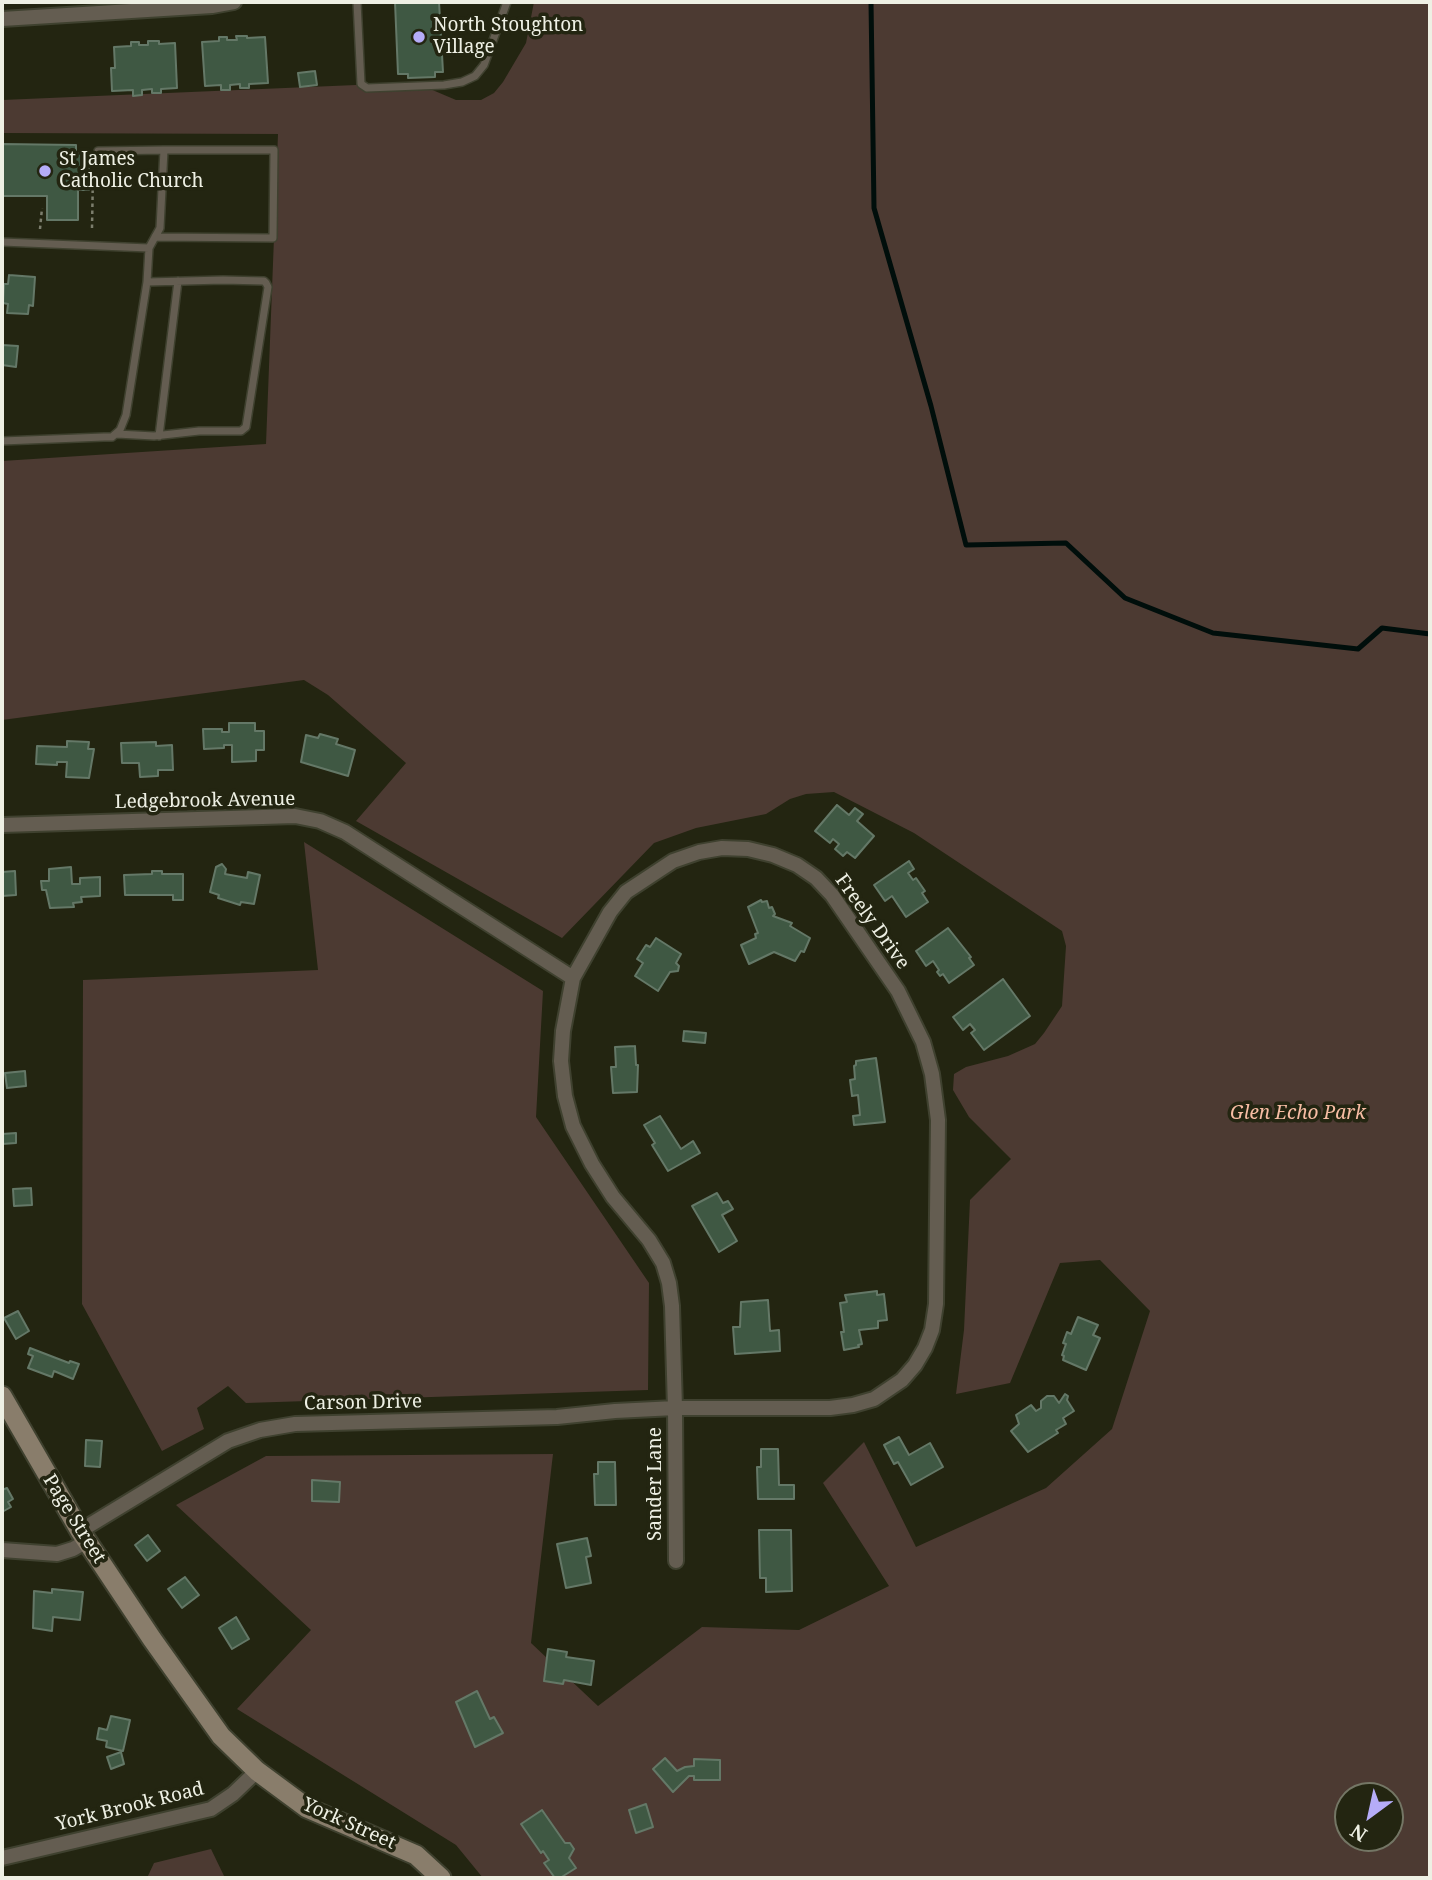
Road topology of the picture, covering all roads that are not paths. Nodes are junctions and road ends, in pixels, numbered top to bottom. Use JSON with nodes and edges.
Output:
{"nodes":[{"id":1,"x":234,"y":2,"type":"edge"},
{"id":2,"x":356,"y":2,"type":"edge"},
{"id":3,"x":507,"y":2,"type":"edge"},
{"id":4,"x":171,"y":5,"type":"edge"},
{"id":5,"x":2,"y":19,"type":"edge"},
{"id":6,"x":164,"y":150,"type":"junction"},
{"id":7,"x":98,"y":151,"type":"dead end"},
{"id":8,"x":155,"y":237,"type":"junction"},
{"id":9,"x":2,"y":242,"type":"edge"},
{"id":10,"x":149,"y":248,"type":"junction"},
{"id":11,"x":178,"y":281,"type":"junction"},
{"id":12,"x":147,"y":282,"type":"junction"},
{"id":13,"x":117,"y":434,"type":"junction"},
{"id":14,"x":159,"y":436,"type":"junction"},
{"id":15,"x":2,"y":441,"type":"edge"},
{"id":16,"x":2,"y":825,"type":"edge"},
{"id":17,"x":573,"y":978,"type":"junction"},
{"id":18,"x":2,"y":1396,"type":"edge"},
{"id":19,"x":675,"y":1408,"type":"junction"},
{"id":20,"x":83,"y":1536,"type":"junction"},
{"id":21,"x":2,"y":1550,"type":"edge"},
{"id":22,"x":676,"y":1560,"type":"dead end"},
{"id":23,"x":152,"y":1639,"type":"joint"},
{"id":24,"x":257,"y":1771,"type":"junction"},
{"id":25,"x":2,"y":1858,"type":"edge"},
{"id":26,"x":441,"y":1878,"type":"edge"}],
"edges":[{"from":1,"to":4,"type":"street"},
{"from":2,"to":3,"type":"lane"},
{"from":4,"to":5,"type":"street"},
{"from":6,"to":7,"type":"lane"},
{"from":6,"to":8,"type":"lane"},
{"from":6,"to":8,"type":"lane"},
{"from":8,"to":10,"type":"lane"},
{"from":9,"to":10,"type":"lane"},
{"from":10,"to":12,"type":"lane"},
{"from":11,"to":12,"type":"lane"},
{"from":11,"to":14,"type":"lane"},
{"from":11,"to":14,"type":"lane"},
{"from":12,"to":13,"type":"lane"},
{"from":13,"to":14,"type":"lane"},
{"from":13,"to":15,"type":"lane"},
{"from":16,"to":17,"type":"street","name":"Ledgebrook Avenue"},
{"from":17,"to":19,"type":"street","name":"Freely Drive"},
{"from":17,"to":19,"type":"street","name":"Freely Drive"},
{"from":18,"to":20,"type":"street","name":"Page Street"},
{"from":19,"to":20,"type":"street","name":"Carson Drive"},
{"from":19,"to":22,"type":"street","name":"Sander Lane"},
{"from":20,"to":21,"type":"street","name":"Carson Drive"},
{"from":20,"to":23,"type":"street","name":"Page Street"},
{"from":23,"to":24,"type":"street","name":"York Street"},
{"from":24,"to":25,"type":"street","name":"York Brook Road"},
{"from":24,"to":26,"type":"street","name":"York Street"}]}
